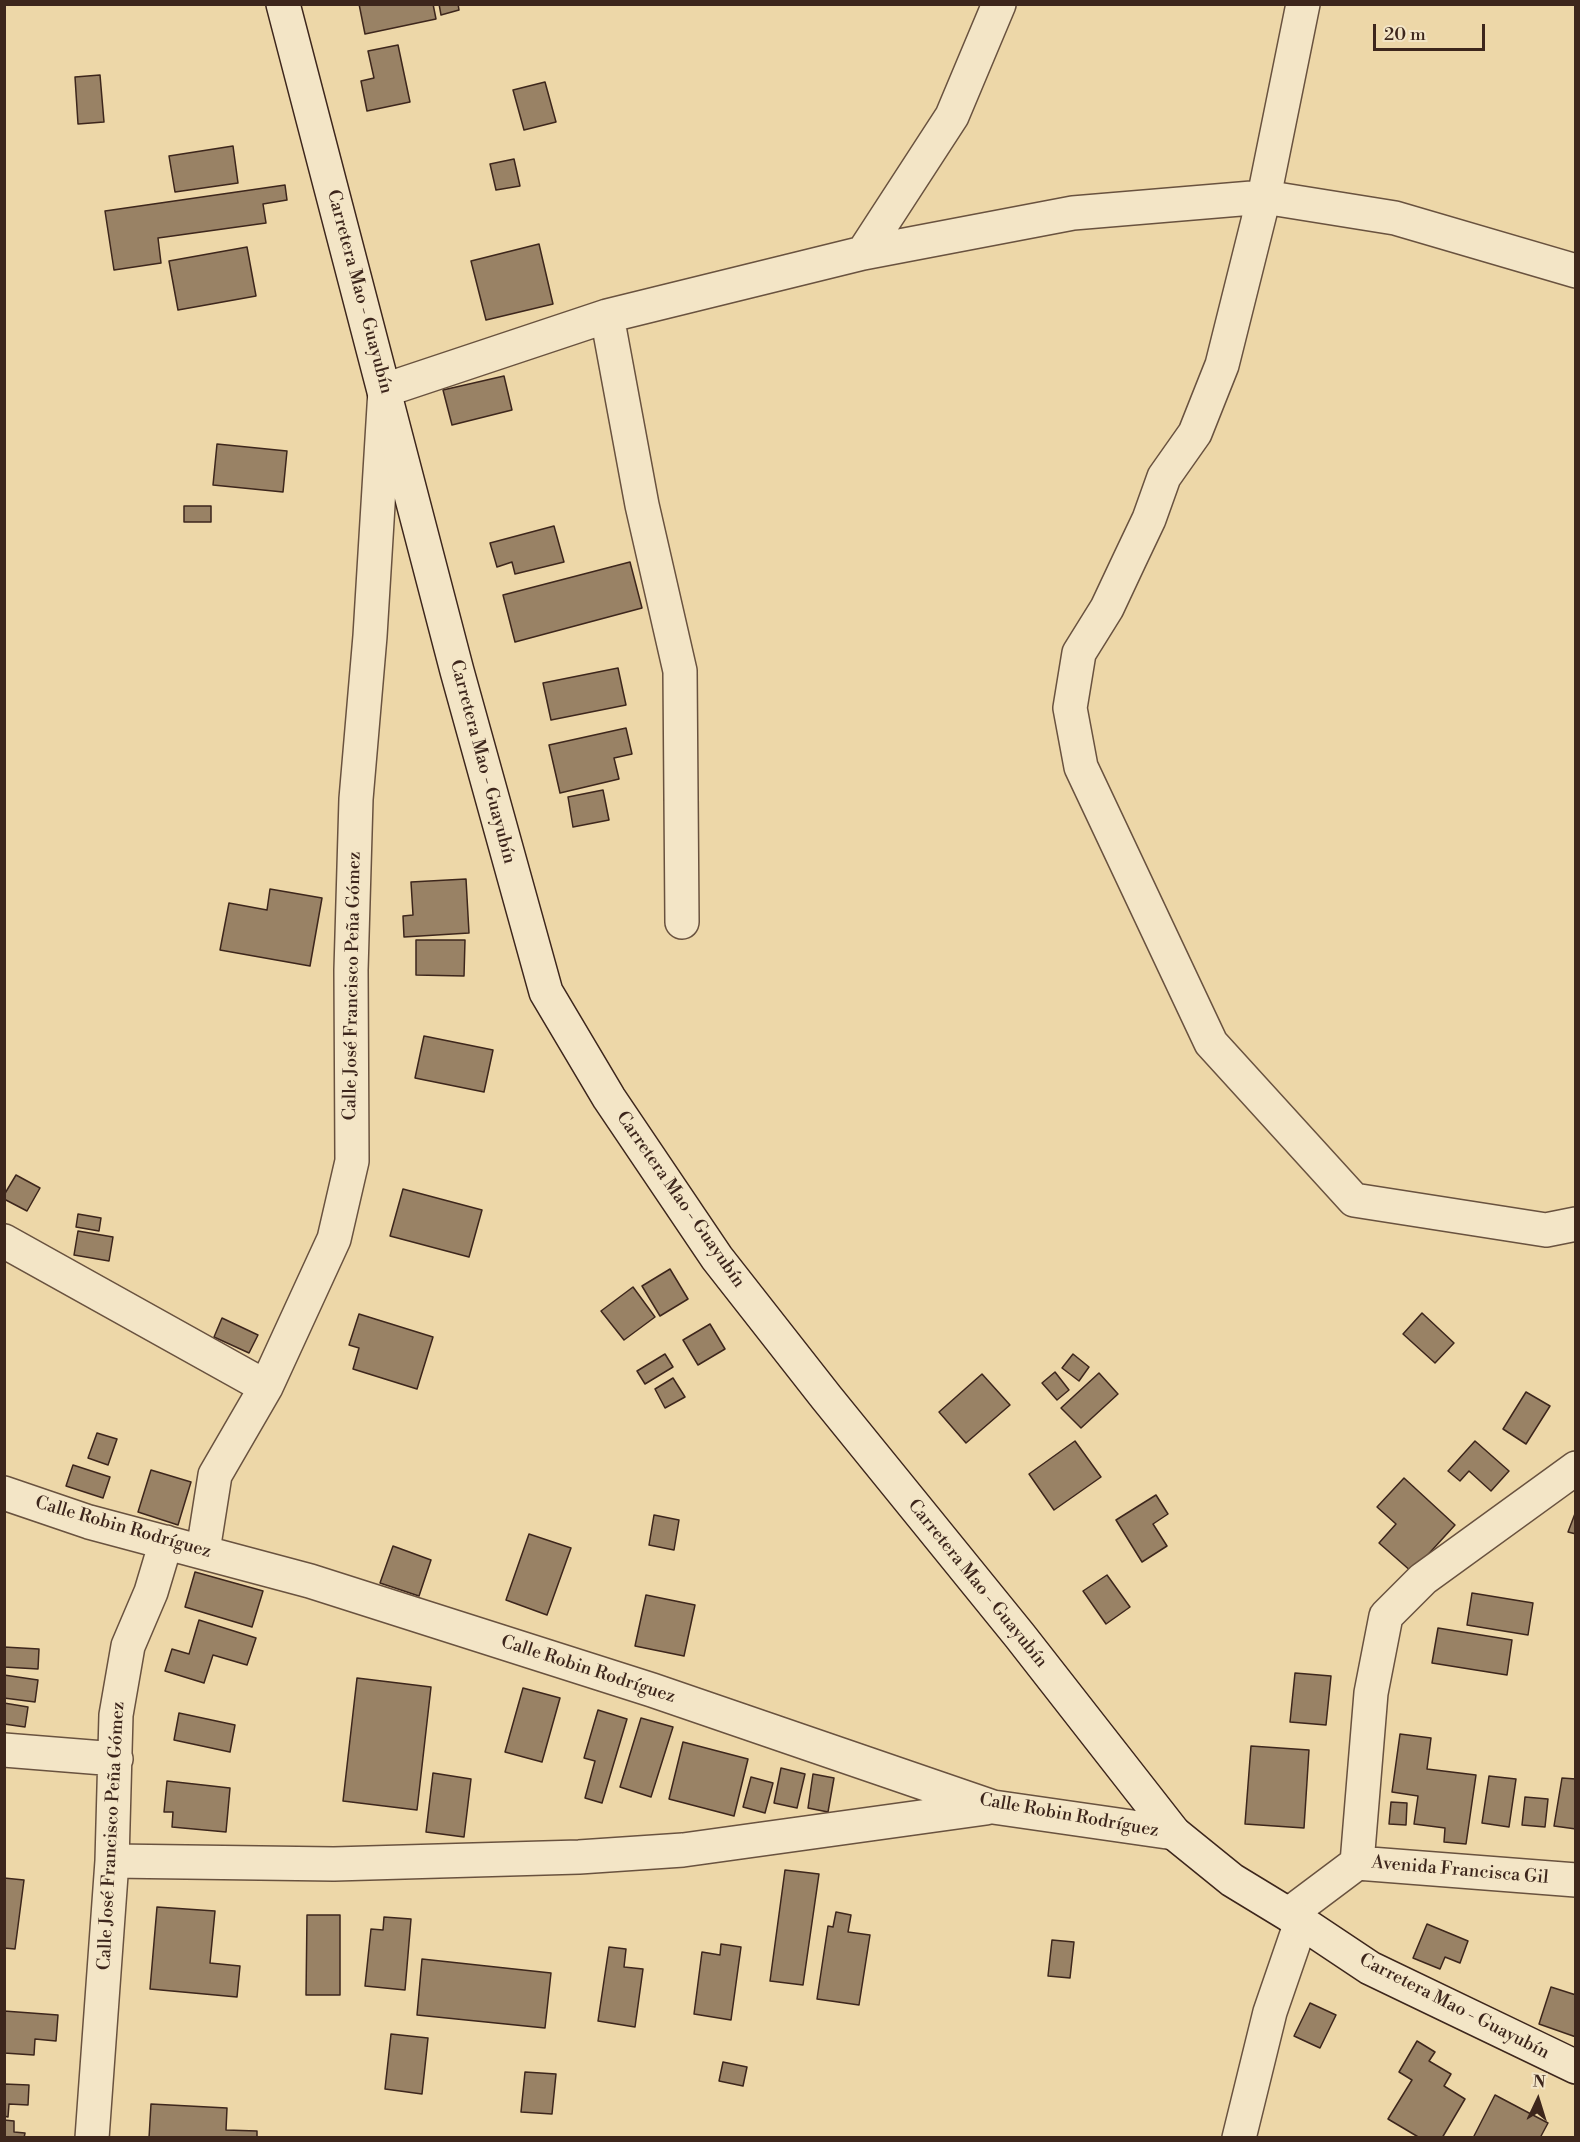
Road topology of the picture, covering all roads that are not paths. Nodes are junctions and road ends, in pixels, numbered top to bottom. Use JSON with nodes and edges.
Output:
{"nodes":[{"id":1,"x":282,"y":4,"type":"edge"},
{"id":2,"x":999,"y":4,"type":"edge"},
{"id":3,"x":1303,"y":4,"type":"edge"},
{"id":4,"x":1264,"y":197,"type":"junction"},
{"id":5,"x":863,"y":253,"type":"junction"},
{"id":6,"x":1575,"y":271,"type":"edge"},
{"id":7,"x":607,"y":316,"type":"junction"},
{"id":8,"x":385,"y":390,"type":"junction"},
{"id":9,"x":682,"y":922,"type":"dead end"},
{"id":10,"x":1575,"y":1224,"type":"edge"},
{"id":11,"x":4,"y":1241,"type":"edge"},
{"id":12,"x":266,"y":1387,"type":"junction"},
{"id":13,"x":1575,"y":1468,"type":"edge"},
{"id":14,"x":4,"y":1493,"type":"edge"},
{"id":15,"x":166,"y":1542,"type":"junction"},
{"id":16,"x":203,"y":1551,"type":"junction"},
{"id":17,"x":4,"y":1750,"type":"edge"},
{"id":18,"x":116,"y":1759,"type":"junction"},
{"id":19,"x":993,"y":1807,"type":"junction"},
{"id":20,"x":1174,"y":1833,"type":"junction"},
{"id":21,"x":112,"y":1861,"type":"junction"},
{"id":22,"x":1357,"y":1863,"type":"junction"},
{"id":23,"x":1575,"y":1880,"type":"edge"},
{"id":24,"x":1295,"y":1918,"type":"junction"},
{"id":25,"x":1575,"y":2067,"type":"edge"},
{"id":26,"x":92,"y":2138,"type":"edge"},
{"id":27,"x":1239,"y":2138,"type":"edge"}],
"edges":[{"from":1,"to":8,"type":"street","name":"Carretera Mao - Guayubín"},
{"from":2,"to":5,"type":"street"},
{"from":3,"to":4,"type":"street"},
{"from":4,"to":5,"type":"street"},
{"from":4,"to":6,"type":"street"},
{"from":4,"to":10,"type":"street"},
{"from":5,"to":7,"type":"street"},
{"from":7,"to":8,"type":"street"},
{"from":7,"to":9,"type":"street"},
{"from":8,"to":12,"type":"street","name":"Calle José Francisco Peña Gómez"},
{"from":8,"to":20,"type":"street","name":"Carretera Mao - Guayubín"},
{"from":11,"to":12,"type":"street"},
{"from":12,"to":16,"type":"street","name":"Calle José Francisco Peña Gómez"},
{"from":13,"to":22,"type":"street"},
{"from":14,"to":15,"type":"street","name":"Calle Robin Rodríguez"},
{"from":15,"to":16,"type":"street","name":"Calle Robin Rodríguez"},
{"from":15,"to":18,"type":"street","name":"Calle José Francisco Peña Gómez"},
{"from":16,"to":19,"type":"street","name":"Calle Robin Rodríguez"},
{"from":17,"to":18,"type":"street"},
{"from":18,"to":21,"type":"street","name":"Calle José Francisco Peña Gómez"},
{"from":19,"to":20,"type":"street","name":"Calle Robin Rodríguez"},
{"from":19,"to":21,"type":"street"},
{"from":20,"to":24,"type":"street","name":"Carretera Mao - Guayubín"},
{"from":21,"to":26,"type":"street","name":"Calle José Francisco Peña Gómez"},
{"from":22,"to":23,"type":"street","name":"Avenida Francisca Gil"},
{"from":22,"to":24,"type":"street","name":"Avenida Francisca Gil"},
{"from":24,"to":25,"type":"street","name":"Carretera Mao - Guayubín"},
{"from":24,"to":27,"type":"street"}]}
